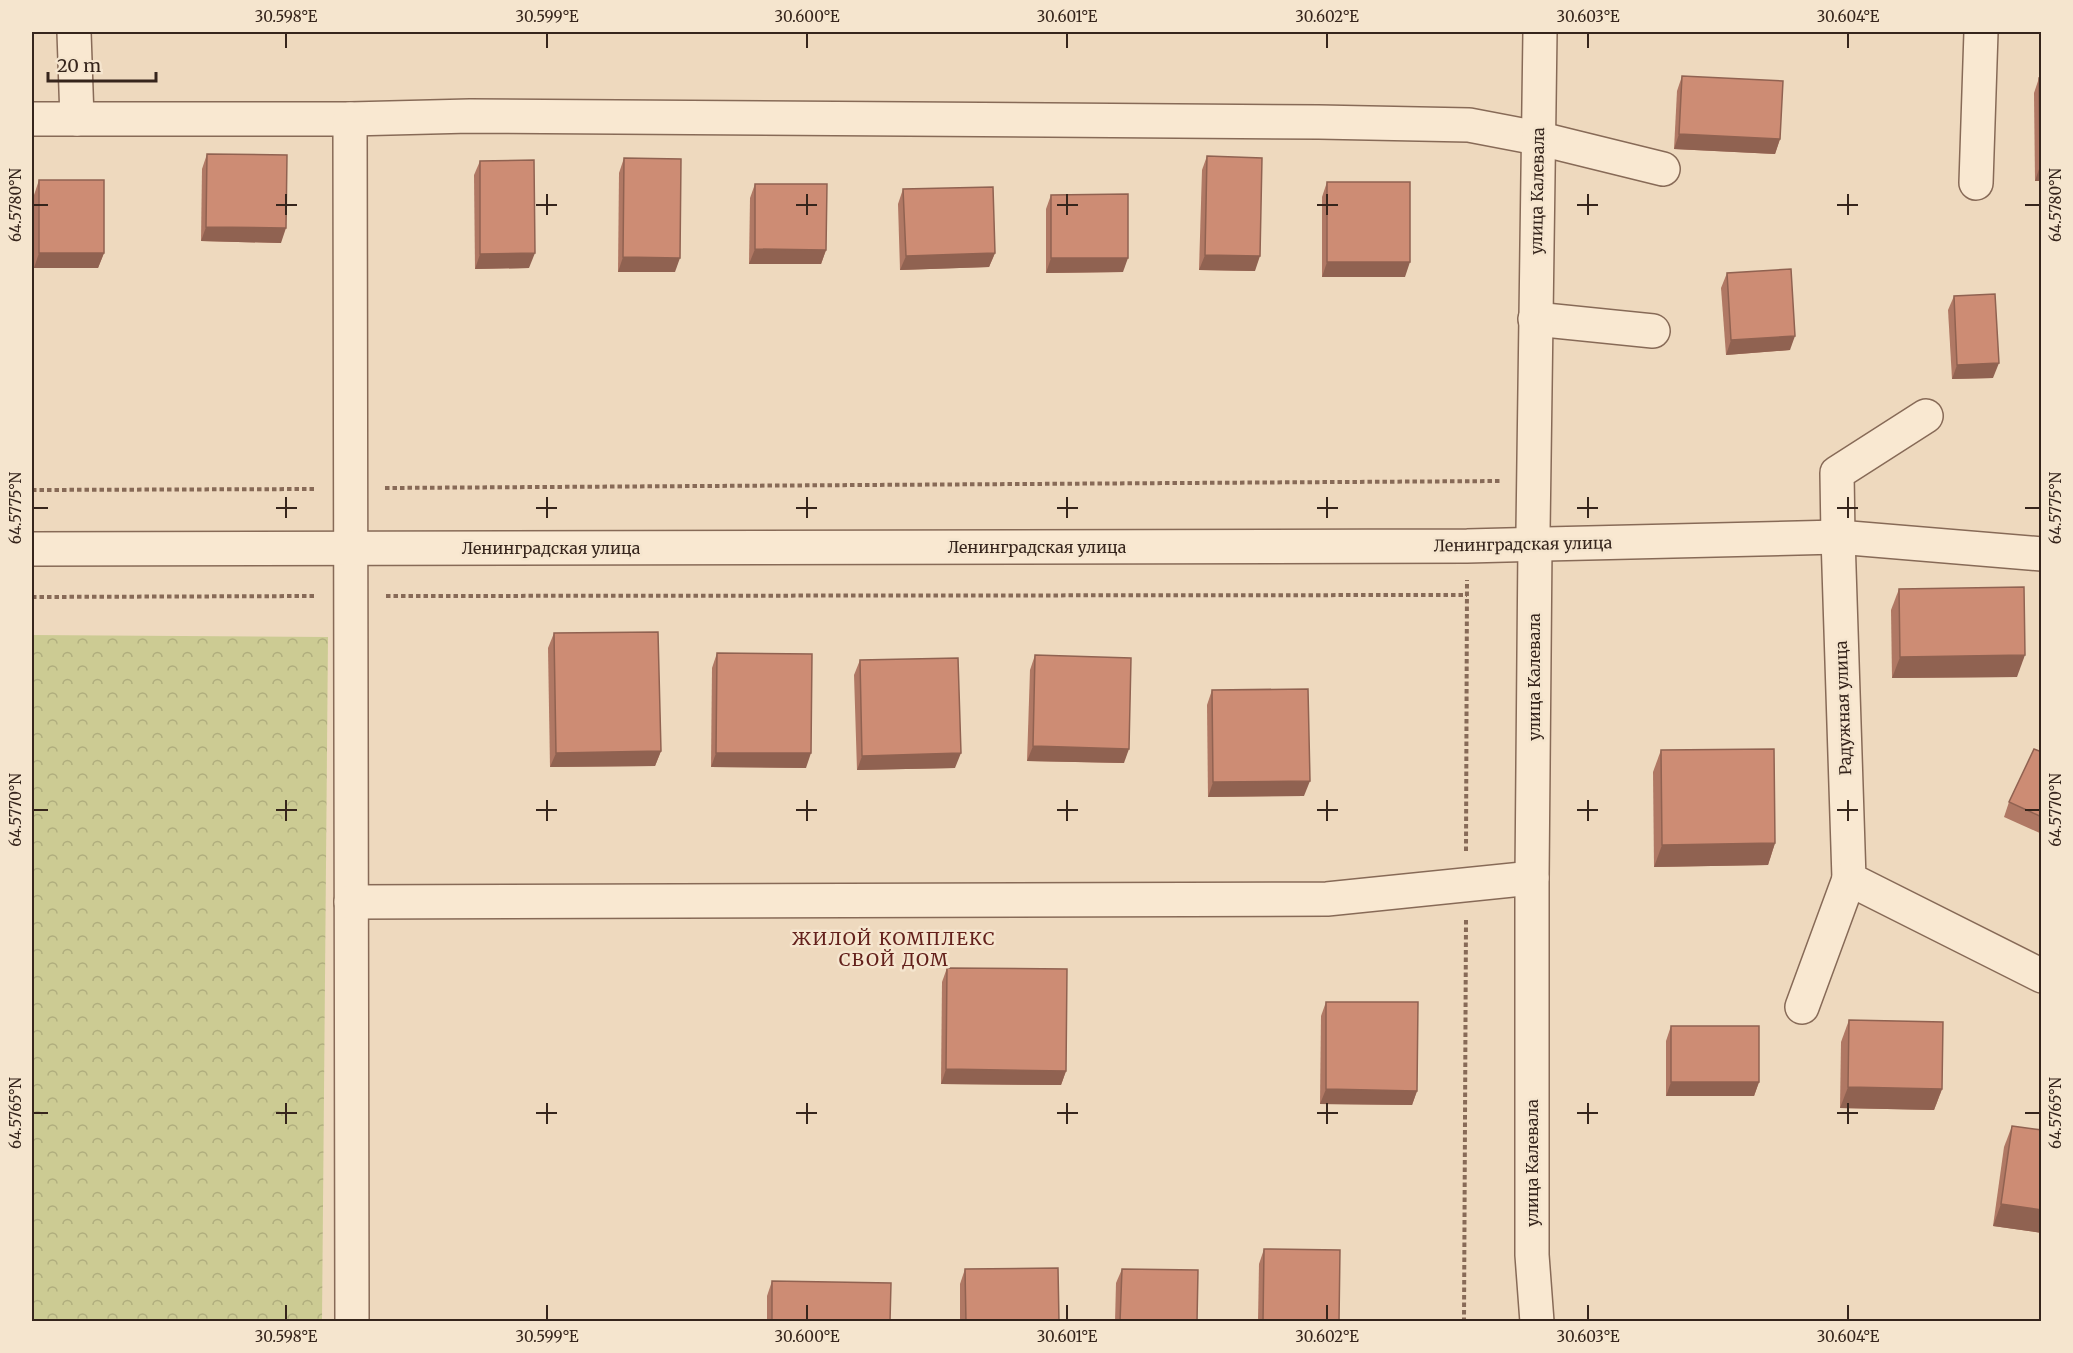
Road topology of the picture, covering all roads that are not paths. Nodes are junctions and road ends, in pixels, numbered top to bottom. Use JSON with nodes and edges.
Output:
{"nodes":[{"id":1,"x":74,"y":32,"type":"edge"},
{"id":2,"x":1540,"y":32,"type":"edge"},
{"id":3,"x":1981,"y":32,"type":"edge"},
{"id":4,"x":32,"y":119,"type":"edge"},
{"id":5,"x":76,"y":119,"type":"junction"},
{"id":6,"x":350,"y":119,"type":"junction"},
{"id":7,"x":1537,"y":138,"type":"junction"},
{"id":8,"x":1663,"y":169,"type":"dead end"},
{"id":9,"x":1976,"y":183,"type":"dead end"},
{"id":10,"x":1535,"y":319,"type":"junction"},
{"id":11,"x":1653,"y":331,"type":"dead end"},
{"id":12,"x":1926,"y":416,"type":"dead end"},
{"id":13,"x":1838,"y":537,"type":"junction"},
{"id":14,"x":1535,"y":545,"type":"junction"},
{"id":15,"x":350,"y":548,"type":"junction"},
{"id":16,"x":32,"y":549,"type":"edge"},
{"id":17,"x":2042,"y":554,"type":"edge"},
{"id":18,"x":1532,"y":878,"type":"junction"},
{"id":19,"x":1849,"y":879,"type":"junction"},
{"id":20,"x":351,"y":902,"type":"junction"},
{"id":21,"x":2042,"y":976,"type":"edge"},
{"id":22,"x":1802,"y":1007,"type":"dead end"},
{"id":23,"x":352,"y":1322,"type":"edge"},
{"id":24,"x":1537,"y":1322,"type":"edge"}],
"edges":[{"from":1,"to":5,"type":"street"},
{"from":2,"to":7,"type":"street","name":"улица Калевала"},
{"from":3,"to":9,"type":"street"},
{"from":4,"to":5,"type":"street"},
{"from":5,"to":6,"type":"street"},
{"from":6,"to":7,"type":"street"},
{"from":6,"to":15,"type":"street"},
{"from":7,"to":8,"type":"street"},
{"from":7,"to":10,"type":"street","name":"улица Калевала"},
{"from":10,"to":11,"type":"street"},
{"from":10,"to":14,"type":"street","name":"улица Калевала"},
{"from":12,"to":13,"type":"street","name":"Радужная улица"},
{"from":13,"to":14,"type":"street","name":"Ленинградская улица"},
{"from":13,"to":17,"type":"street","name":"Ленинградская улица"},
{"from":13,"to":19,"type":"street","name":"Радужная улица"},
{"from":14,"to":15,"type":"street","name":"Ленинградская улица"},
{"from":14,"to":18,"type":"street","name":"улица Калевала"},
{"from":15,"to":16,"type":"street","name":"Ленинградская улица"},
{"from":15,"to":20,"type":"street"},
{"from":18,"to":20,"type":"street"},
{"from":18,"to":24,"type":"street","name":"улица Калевала"},
{"from":19,"to":21,"type":"street"},
{"from":19,"to":22,"type":"street"},
{"from":20,"to":23,"type":"street"}]}
